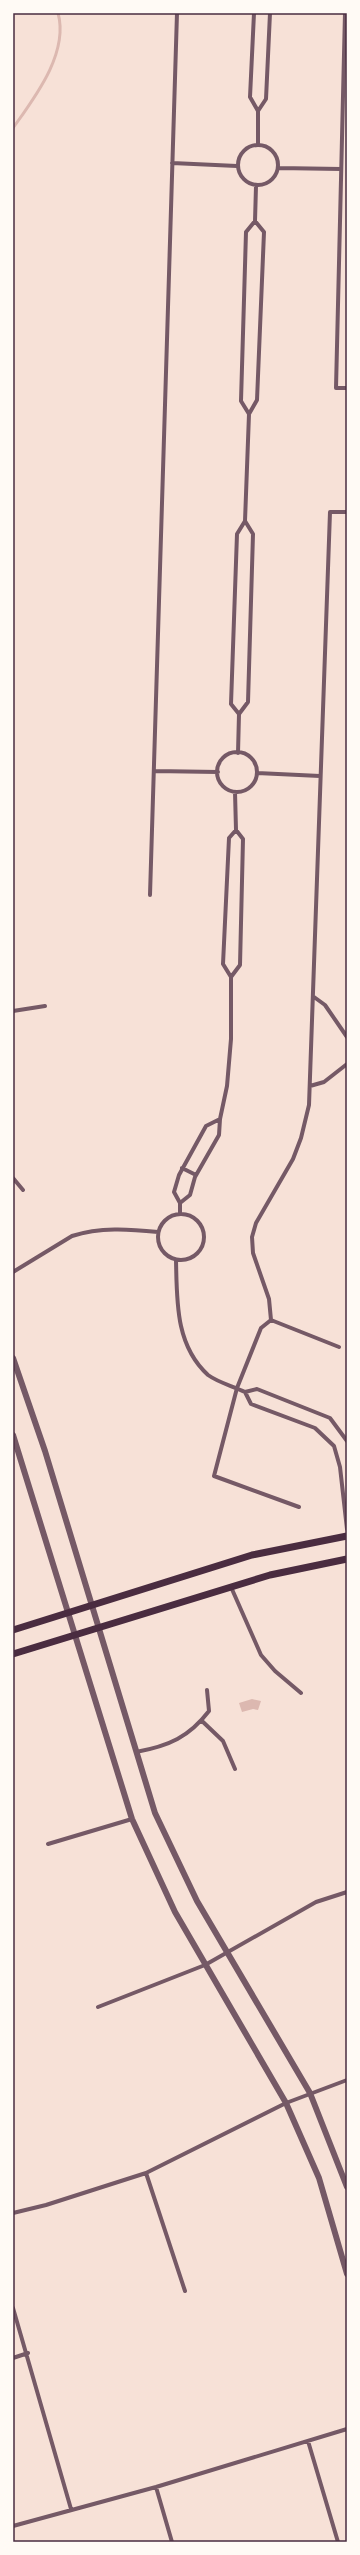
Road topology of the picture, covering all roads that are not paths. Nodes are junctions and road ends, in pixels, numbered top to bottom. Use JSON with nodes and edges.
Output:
{"nodes":[{"id":1,"x":177,"y":13,"type":"edge"},
{"id":2,"x":254,"y":13,"type":"edge"},
{"id":3,"x":270,"y":13,"type":"edge"},
{"id":4,"x":345,"y":13,"type":"edge"},
{"id":5,"x":258,"y":111,"type":"junction"},
{"id":6,"x":258,"y":145,"type":"junction"},
{"id":7,"x":172,"y":163,"type":"junction"},
{"id":8,"x":237,"y":166,"type":"junction"},
{"id":9,"x":278,"y":168,"type":"junction"},
{"id":10,"x":341,"y":169,"type":"junction"},
{"id":11,"x":256,"y":186,"type":"junction"},
{"id":12,"x":255,"y":221,"type":"junction"},
{"id":13,"x":347,"y":388,"type":"edge"},
{"id":14,"x":249,"y":414,"type":"junction"},
{"id":15,"x":347,"y":512,"type":"edge"},
{"id":16,"x":245,"y":521,"type":"junction"},
{"id":17,"x":239,"y":714,"type":"junction"},
{"id":18,"x":238,"y":753,"type":"junction"},
{"id":19,"x":154,"y":771,"type":"junction"},
{"id":20,"x":218,"y":772,"type":"junction"},
{"id":21,"x":257,"y":773,"type":"junction"},
{"id":22,"x":320,"y":776,"type":"junction"},
{"id":23,"x":235,"y":792,"type":"junction"},
{"id":24,"x":236,"y":830,"type":"junction"},
{"id":25,"x":150,"y":895,"type":"dead end"},
{"id":26,"x":231,"y":977,"type":"junction"},
{"id":27,"x":314,"y":997,"type":"junction"},
{"id":28,"x":45,"y":1006,"type":"dead end"},
{"id":29,"x":13,"y":1011,"type":"edge"},
{"id":30,"x":347,"y":1037,"type":"edge"},
{"id":31,"x":347,"y":1064,"type":"edge"},
{"id":32,"x":310,"y":1086,"type":"junction"},
{"id":33,"x":220,"y":1119,"type":"junction"},
{"id":34,"x":182,"y":1168,"type":"junction"},
{"id":35,"x":196,"y":1176,"type":"junction"},
{"id":36,"x":13,"y":1178,"type":"edge"},
{"id":37,"x":24,"y":1190,"type":"dead end"},
{"id":38,"x":180,"y":1203,"type":"junction"},
{"id":39,"x":180,"y":1213,"type":"junction"},
{"id":40,"x":158,"y":1232,"type":"junction"},
{"id":41,"x":176,"y":1260,"type":"junction"},
{"id":42,"x":13,"y":1272,"type":"edge"},
{"id":43,"x":271,"y":1320,"type":"junction"},
{"id":44,"x":339,"y":1347,"type":"dead end"},
{"id":45,"x":13,"y":1358,"type":"edge"},
{"id":46,"x":237,"y":1388,"type":"junction"},
{"id":47,"x":245,"y":1392,"type":"junction"},
{"id":48,"x":13,"y":1435,"type":"edge"},
{"id":49,"x":347,"y":1441,"type":"edge"},
{"id":50,"x":299,"y":1507,"type":"dead end"},
{"id":51,"x":347,"y":1529,"type":"edge"},
{"id":52,"x":347,"y":1536,"type":"edge"},
{"id":53,"x":347,"y":1559,"type":"edge"},
{"id":54,"x":231,"y":1586,"type":"junction"},
{"id":55,"x":91,"y":1605,"type":"junction"},
{"id":56,"x":67,"y":1613,"type":"junction"},
{"id":57,"x":98,"y":1628,"type":"junction"},
{"id":58,"x":13,"y":1630,"type":"edge"},
{"id":59,"x":74,"y":1636,"type":"junction"},
{"id":60,"x":13,"y":1654,"type":"edge"},
{"id":61,"x":207,"y":1690,"type":"dead end"},
{"id":62,"x":301,"y":1693,"type":"dead end"},
{"id":63,"x":202,"y":1721,"type":"junction"},
{"id":64,"x":136,"y":1752,"type":"junction"},
{"id":65,"x":235,"y":1769,"type":"dead end"},
{"id":66,"x":132,"y":1819,"type":"junction"},
{"id":67,"x":48,"y":1844,"type":"dead end"},
{"id":68,"x":347,"y":1892,"type":"edge"},
{"id":69,"x":229,"y":1953,"type":"junction"},
{"id":70,"x":205,"y":1965,"type":"junction"},
{"id":71,"x":98,"y":2007,"type":"dead end"},
{"id":72,"x":347,"y":2080,"type":"edge"},
{"id":73,"x":310,"y":2093,"type":"junction"},
{"id":74,"x":286,"y":2103,"type":"junction"},
{"id":75,"x":146,"y":2173,"type":"junction"},
{"id":76,"x":347,"y":2187,"type":"edge"},
{"id":77,"x":13,"y":2213,"type":"edge"},
{"id":78,"x":347,"y":2274,"type":"edge"},
{"id":79,"x":184,"y":2291,"type":"dead end"},
{"id":80,"x":13,"y":2308,"type":"edge"},
{"id":81,"x":28,"y":2353,"type":"junction"},
{"id":82,"x":13,"y":2358,"type":"edge"},
{"id":83,"x":347,"y":2429,"type":"edge"},
{"id":84,"x":308,"y":2442,"type":"junction"},
{"id":85,"x":156,"y":2487,"type":"junction"},
{"id":86,"x":71,"y":2509,"type":"junction"},
{"id":87,"x":13,"y":2526,"type":"edge"},
{"id":88,"x":172,"y":2542,"type":"edge"},
{"id":89,"x":338,"y":2542,"type":"edge"}],
"edges":[{"from":1,"to":7,"type":"street"},
{"from":2,"to":5,"type":"street"},
{"from":3,"to":5,"type":"street"},
{"from":4,"to":10,"type":"street"},
{"from":5,"to":6,"type":"street"},
{"from":6,"to":8,"type":"street"},
{"from":6,"to":9,"type":"street"},
{"from":7,"to":8,"type":"street"},
{"from":7,"to":19,"type":"street"},
{"from":8,"to":11,"type":"street"},
{"from":9,"to":10,"type":"street"},
{"from":9,"to":11,"type":"street"},
{"from":10,"to":13,"type":"street"},
{"from":11,"to":12,"type":"street"},
{"from":12,"to":14,"type":"street"},
{"from":12,"to":14,"type":"street"},
{"from":14,"to":16,"type":"street"},
{"from":15,"to":22,"type":"street"},
{"from":16,"to":17,"type":"street"},
{"from":16,"to":17,"type":"street"},
{"from":17,"to":18,"type":"street"},
{"from":18,"to":20,"type":"street"},
{"from":18,"to":21,"type":"street"},
{"from":19,"to":20,"type":"street"},
{"from":19,"to":25,"type":"street"},
{"from":20,"to":23,"type":"street"},
{"from":21,"to":22,"type":"street"},
{"from":21,"to":23,"type":"street"},
{"from":22,"to":27,"type":"street"},
{"from":23,"to":24,"type":"street"},
{"from":24,"to":26,"type":"street"},
{"from":24,"to":26,"type":"street"},
{"from":26,"to":33,"type":"street"},
{"from":27,"to":30,"type":"street"},
{"from":27,"to":32,"type":"street"},
{"from":28,"to":29,"type":"street"},
{"from":31,"to":32,"type":"street"},
{"from":32,"to":43,"type":"street"},
{"from":33,"to":34,"type":"street"},
{"from":33,"to":35,"type":"street"},
{"from":34,"to":35,"type":"street"},
{"from":34,"to":38,"type":"street"},
{"from":35,"to":38,"type":"street"},
{"from":36,"to":37,"type":"street"},
{"from":38,"to":39,"type":"street"},
{"from":39,"to":40,"type":"street"},
{"from":39,"to":41,"type":"street"},
{"from":40,"to":41,"type":"street"},
{"from":40,"to":42,"type":"street"},
{"from":41,"to":46,"type":"street"},
{"from":43,"to":44,"type":"street"},
{"from":43,"to":46,"type":"street"},
{"from":45,"to":55,"type":"street"},
{"from":46,"to":47,"type":"street"},
{"from":46,"to":50,"type":"street"},
{"from":47,"to":49,"type":"street"},
{"from":47,"to":51,"type":"street"},
{"from":48,"to":56,"type":"street"},
{"from":52,"to":55,"type":"main road"},
{"from":53,"to":54,"type":"main road"},
{"from":54,"to":57,"type":"main road"},
{"from":54,"to":62,"type":"street"},
{"from":55,"to":56,"type":"main road"},
{"from":55,"to":57,"type":"street"},
{"from":56,"to":58,"type":"main road"},
{"from":56,"to":59,"type":"street"},
{"from":57,"to":59,"type":"main road"},
{"from":57,"to":64,"type":"street"},
{"from":59,"to":60,"type":"main road"},
{"from":59,"to":66,"type":"street"},
{"from":61,"to":63,"type":"street"},
{"from":63,"to":64,"type":"street"},
{"from":63,"to":65,"type":"street"},
{"from":64,"to":69,"type":"street"},
{"from":66,"to":67,"type":"street"},
{"from":66,"to":70,"type":"street"},
{"from":68,"to":69,"type":"street"},
{"from":69,"to":70,"type":"street"},
{"from":69,"to":73,"type":"street"},
{"from":70,"to":71,"type":"street"},
{"from":70,"to":74,"type":"street"},
{"from":72,"to":73,"type":"street"},
{"from":73,"to":74,"type":"street"},
{"from":73,"to":76,"type":"street"},
{"from":74,"to":75,"type":"street"},
{"from":74,"to":78,"type":"street"},
{"from":75,"to":77,"type":"street"},
{"from":75,"to":79,"type":"street"},
{"from":80,"to":81,"type":"street"},
{"from":81,"to":82,"type":"street"},
{"from":81,"to":86,"type":"street"},
{"from":83,"to":84,"type":"street"},
{"from":84,"to":85,"type":"street"},
{"from":84,"to":89,"type":"street"},
{"from":85,"to":86,"type":"street"},
{"from":85,"to":88,"type":"street"},
{"from":86,"to":87,"type":"street"}]}
